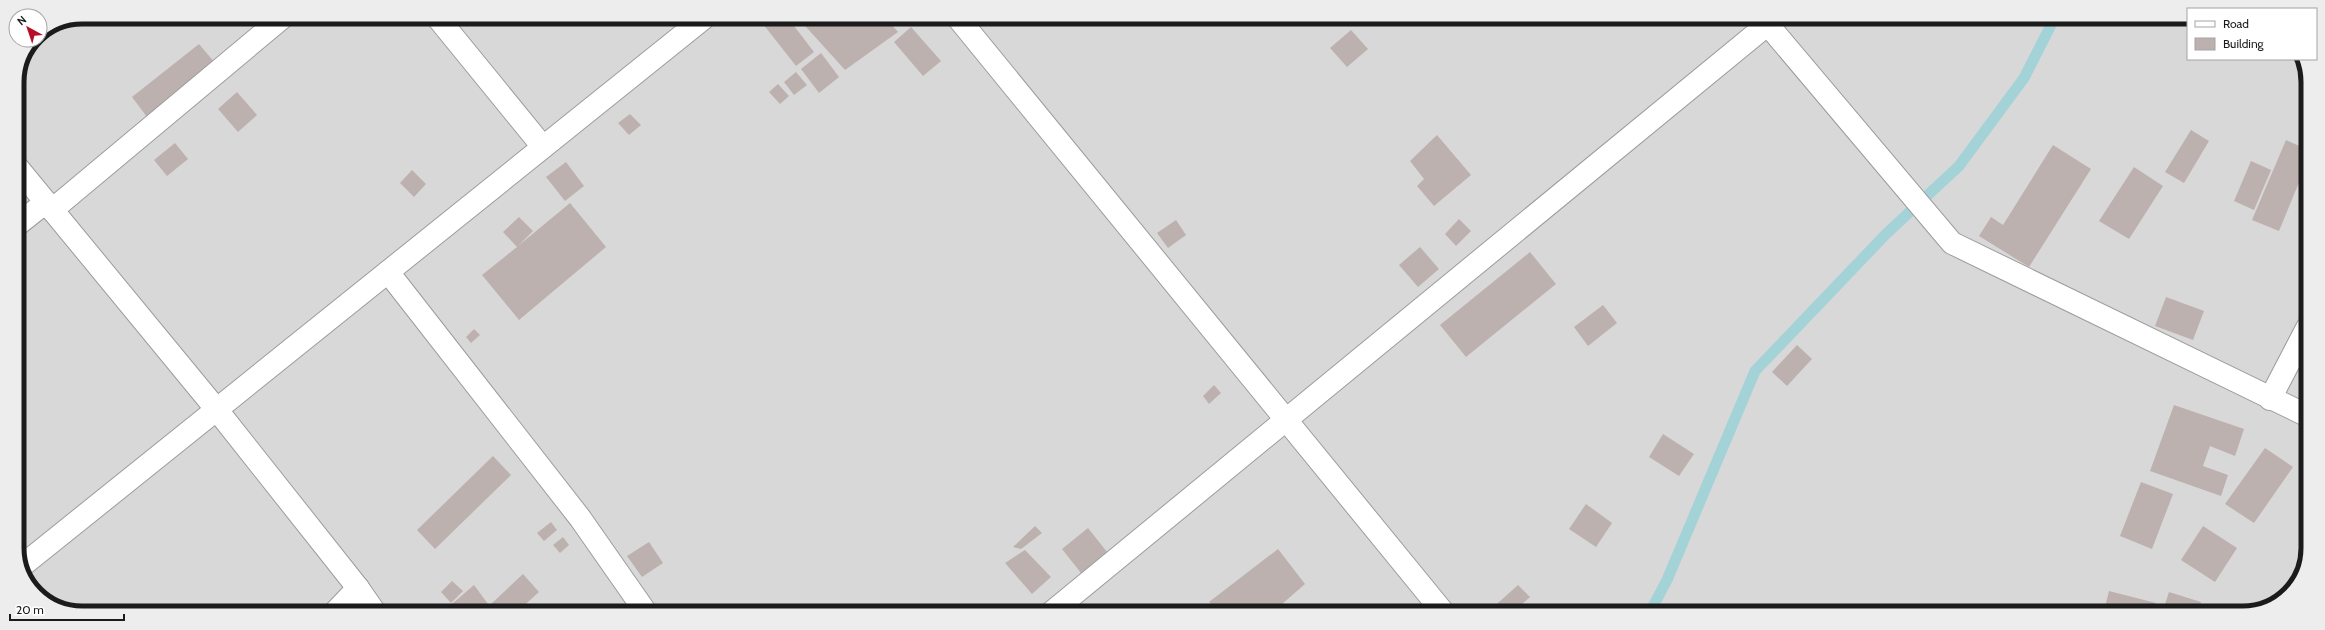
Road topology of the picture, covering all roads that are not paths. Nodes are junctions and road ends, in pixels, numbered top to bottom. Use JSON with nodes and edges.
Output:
{"nodes":[{"id":1,"x":273,"y":24,"type":"edge"},
{"id":2,"x":443,"y":24,"type":"edge"},
{"id":3,"x":697,"y":24,"type":"edge"},
{"id":4,"x":963,"y":24,"type":"edge"},
{"id":5,"x":1763,"y":24,"type":"edge"},
{"id":6,"x":1767,"y":24,"type":"edge"},
{"id":7,"x":543,"y":147,"type":"junction"},
{"id":8,"x":24,"y":176,"type":"edge"},
{"id":9,"x":49,"y":206,"type":"junction"},
{"id":10,"x":24,"y":221,"type":"edge"},
{"id":11,"x":388,"y":272,"type":"junction"},
{"id":12,"x":2301,"y":340,"type":"edge"},
{"id":13,"x":2270,"y":399,"type":"junction"},
{"id":14,"x":217,"y":410,"type":"junction"},
{"id":15,"x":2301,"y":413,"type":"edge"},
{"id":16,"x":1286,"y":420,"type":"junction"},
{"id":17,"x":26,"y":562,"type":"edge"},
{"id":18,"x":358,"y":588,"type":"junction"},
{"id":19,"x":341,"y":606,"type":"edge"},
{"id":20,"x":371,"y":606,"type":"edge"},
{"id":21,"x":642,"y":606,"type":"edge"},
{"id":22,"x":1059,"y":606,"type":"edge"},
{"id":23,"x":1438,"y":606,"type":"edge"}],
"edges":[{"from":1,"to":9,"type":"street"},
{"from":2,"to":7,"type":"street"},
{"from":3,"to":7,"type":"street"},
{"from":4,"to":16,"type":"street"},
{"from":5,"to":16,"type":"street"},
{"from":6,"to":13,"type":"street"},
{"from":7,"to":11,"type":"street"},
{"from":8,"to":9,"type":"street"},
{"from":9,"to":10,"type":"street"},
{"from":9,"to":14,"type":"street"},
{"from":11,"to":14,"type":"street"},
{"from":11,"to":21,"type":"street"},
{"from":12,"to":13,"type":"street"},
{"from":13,"to":15,"type":"street"},
{"from":14,"to":17,"type":"street"},
{"from":14,"to":18,"type":"street"},
{"from":16,"to":22,"type":"street"},
{"from":16,"to":23,"type":"street"},
{"from":18,"to":19,"type":"street"},
{"from":18,"to":20,"type":"street"}]}
